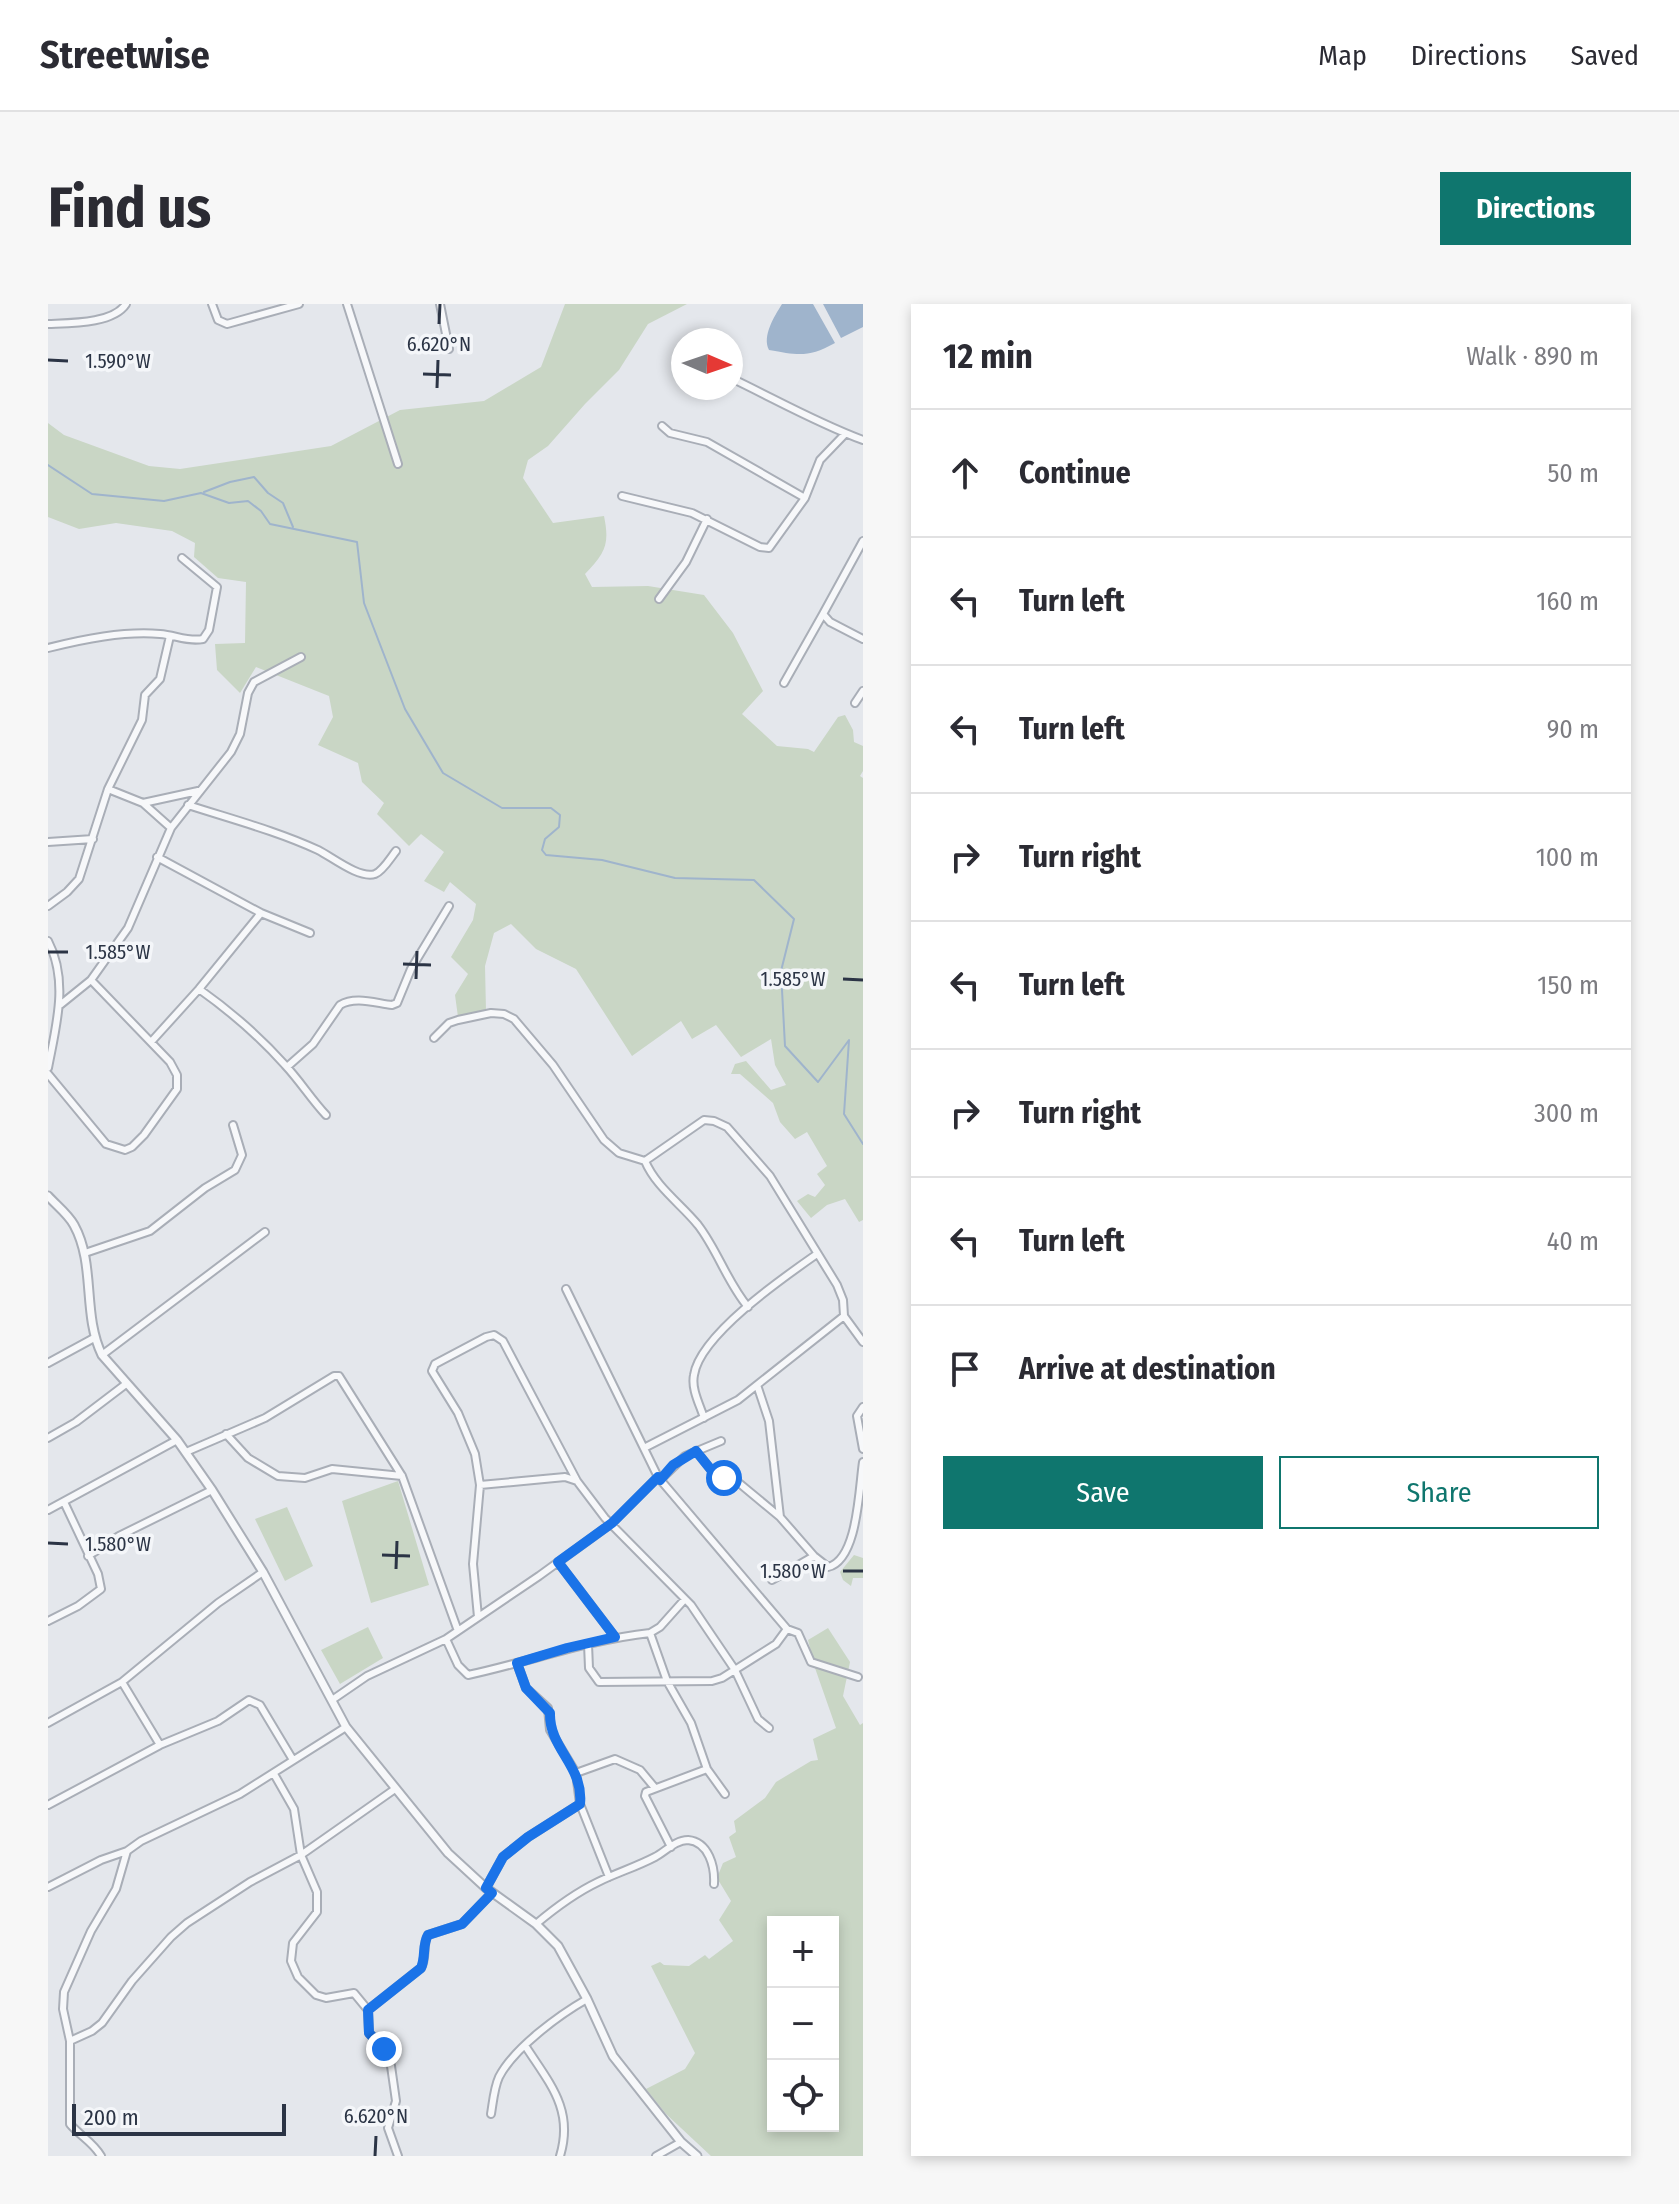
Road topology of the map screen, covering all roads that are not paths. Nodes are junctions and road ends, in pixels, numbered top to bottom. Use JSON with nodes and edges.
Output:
{"nodes":[{"id":1,"x":126,"y":304,"type":"edge"},
{"id":2,"x":212,"y":304,"type":"edge"},
{"id":3,"x":299,"y":304,"type":"edge"},
{"id":4,"x":347,"y":304,"type":"edge"},
{"id":5,"x":440,"y":304,"type":"edge"},
{"id":6,"x":48,"y":324,"type":"edge"},
{"id":7,"x":449,"y":349,"type":"dead end"},
{"id":8,"x":743,"y":384,"type":"edge"},
{"id":9,"x":662,"y":426,"type":"dead end"},
{"id":10,"x":845,"y":434,"type":"junction"},
{"id":11,"x":863,"y":440,"type":"edge"},
{"id":12,"x":398,"y":464,"type":"dead end"},
{"id":13,"x":622,"y":496,"type":"dead end"},
{"id":14,"x":805,"y":498,"type":"junction"},
{"id":15,"x":707,"y":519,"type":"junction"},
{"id":16,"x":863,"y":541,"type":"edge"},
{"id":17,"x":182,"y":558,"type":"dead end"},
{"id":18,"x":659,"y":599,"type":"dead end"},
{"id":19,"x":823,"y":614,"type":"junction"},
{"id":20,"x":170,"y":636,"type":"junction"},
{"id":21,"x":863,"y":639,"type":"edge"},
{"id":22,"x":48,"y":648,"type":"edge"},
{"id":23,"x":301,"y":657,"type":"dead end"},
{"id":24,"x":784,"y":683,"type":"dead end"},
{"id":25,"x":863,"y":691,"type":"edge"},
{"id":26,"x":855,"y":703,"type":"dead end"},
{"id":27,"x":108,"y":789,"type":"junction"},
{"id":28,"x":199,"y":791,"type":"junction"},
{"id":29,"x":143,"y":803,"type":"junction"},
{"id":30,"x":188,"y":805,"type":"junction"},
{"id":31,"x":171,"y":828,"type":"junction"},
{"id":32,"x":93,"y":839,"type":"junction"},
{"id":33,"x":48,"y":842,"type":"edge"},
{"id":34,"x":396,"y":851,"type":"dead end"},
{"id":35,"x":157,"y":857,"type":"junction"},
{"id":36,"x":48,"y":906,"type":"edge"},
{"id":37,"x":449,"y":906,"type":"dead end"},
{"id":38,"x":261,"y":913,"type":"junction"},
{"id":39,"x":310,"y":933,"type":"dead end"},
{"id":40,"x":48,"y":941,"type":"edge"},
{"id":41,"x":91,"y":980,"type":"junction"},
{"id":42,"x":199,"y":989,"type":"junction"},
{"id":43,"x":60,"y":1005,"type":"junction"},
{"id":44,"x":434,"y":1038,"type":"dead end"},
{"id":45,"x":151,"y":1042,"type":"junction"},
{"id":46,"x":287,"y":1067,"type":"junction"},
{"id":47,"x":48,"y":1071,"type":"edge"},
{"id":48,"x":326,"y":1115,"type":"dead end"},
{"id":49,"x":233,"y":1125,"type":"dead end"},
{"id":50,"x":645,"y":1161,"type":"junction"},
{"id":51,"x":48,"y":1196,"type":"edge"},
{"id":52,"x":265,"y":1232,"type":"dead end"},
{"id":53,"x":85,"y":1253,"type":"junction"},
{"id":54,"x":817,"y":1254,"type":"junction"},
{"id":55,"x":566,"y":1289,"type":"dead end"},
{"id":56,"x":748,"y":1307,"type":"junction"},
{"id":57,"x":844,"y":1316,"type":"junction"},
{"id":58,"x":94,"y":1338,"type":"junction"},
{"id":59,"x":863,"y":1342,"type":"edge"},
{"id":60,"x":102,"y":1355,"type":"junction"},
{"id":61,"x":48,"y":1363,"type":"edge"},
{"id":62,"x":126,"y":1384,"type":"junction"},
{"id":63,"x":757,"y":1385,"type":"junction"},
{"id":64,"x":863,"y":1407,"type":"edge"},
{"id":65,"x":704,"y":1418,"type":"junction"},
{"id":66,"x":226,"y":1434,"type":"junction"},
{"id":67,"x":48,"y":1438,"type":"edge"},
{"id":68,"x":177,"y":1440,"type":"junction"},
{"id":69,"x":721,"y":1441,"type":"dead end"},
{"id":70,"x":644,"y":1448,"type":"junction"},
{"id":71,"x":863,"y":1449,"type":"edge"},
{"id":72,"x":696,"y":1451,"type":"junction"},
{"id":73,"x":186,"y":1452,"type":"junction"},
{"id":74,"x":863,"y":1462,"type":"edge"},
{"id":75,"x":402,"y":1476,"type":"junction"},
{"id":76,"x":659,"y":1479,"type":"junction"},
{"id":77,"x":577,"y":1481,"type":"junction"},
{"id":78,"x":480,"y":1485,"type":"junction"},
{"id":79,"x":212,"y":1490,"type":"junction"},
{"id":80,"x":64,"y":1502,"type":"junction"},
{"id":81,"x":48,"y":1510,"type":"edge"},
{"id":82,"x":780,"y":1517,"type":"junction"},
{"id":83,"x":612,"y":1523,"type":"junction"},
{"id":84,"x":88,"y":1556,"type":"junction"},
{"id":85,"x":814,"y":1556,"type":"junction"},
{"id":86,"x":558,"y":1562,"type":"junction"},
{"id":87,"x":263,"y":1572,"type":"junction"},
{"id":88,"x":772,"y":1580,"type":"dead end"},
{"id":89,"x":685,"y":1599,"type":"junction"},
{"id":90,"x":478,"y":1617,"type":"junction"},
{"id":91,"x":48,"y":1621,"type":"edge"},
{"id":92,"x":787,"y":1629,"type":"junction"},
{"id":93,"x":458,"y":1631,"type":"junction"},
{"id":94,"x":650,"y":1633,"type":"junction"},
{"id":95,"x":615,"y":1637,"type":"junction"},
{"id":96,"x":446,"y":1639,"type":"junction"},
{"id":97,"x":588,"y":1644,"type":"junction"},
{"id":98,"x":517,"y":1663,"type":"junction"},
{"id":99,"x":735,"y":1670,"type":"junction"},
{"id":100,"x":858,"y":1677,"type":"dead end"},
{"id":101,"x":667,"y":1681,"type":"junction"},
{"id":102,"x":122,"y":1682,"type":"junction"},
{"id":103,"x":332,"y":1700,"type":"junction"},
{"id":104,"x":48,"y":1723,"type":"edge"},
{"id":105,"x":346,"y":1727,"type":"junction"},
{"id":106,"x":769,"y":1728,"type":"dead end"},
{"id":107,"x":160,"y":1745,"type":"junction"},
{"id":108,"x":293,"y":1760,"type":"junction"},
{"id":109,"x":707,"y":1769,"type":"junction"},
{"id":110,"x":576,"y":1773,"type":"junction"},
{"id":111,"x":274,"y":1774,"type":"junction"},
{"id":112,"x":655,"y":1788,"type":"junction"},
{"id":113,"x":395,"y":1789,"type":"junction"},
{"id":114,"x":725,"y":1794,"type":"dead end"},
{"id":115,"x":580,"y":1804,"type":"junction"},
{"id":116,"x":48,"y":1805,"type":"edge"},
{"id":117,"x":671,"y":1847,"type":"junction"},
{"id":118,"x":127,"y":1851,"type":"junction"},
{"id":119,"x":301,"y":1855,"type":"junction"},
{"id":120,"x":609,"y":1877,"type":"junction"},
{"id":121,"x":714,"y":1884,"type":"dead end"},
{"id":122,"x":48,"y":1887,"type":"edge"},
{"id":123,"x":489,"y":1890,"type":"junction"},
{"id":124,"x":536,"y":1924,"type":"junction"},
{"id":125,"x":587,"y":1999,"type":"junction"},
{"id":126,"x":368,"y":2010,"type":"junction"},
{"id":127,"x":70,"y":2041,"type":"junction"},
{"id":128,"x":526,"y":2047,"type":"junction"},
{"id":129,"x":491,"y":2114,"type":"dead end"},
{"id":130,"x":681,"y":2142,"type":"junction"},
{"id":131,"x":101,"y":2156,"type":"edge"},
{"id":132,"x":398,"y":2156,"type":"edge"},
{"id":133,"x":560,"y":2156,"type":"edge"},
{"id":134,"x":656,"y":2156,"type":"edge"},
{"id":135,"x":697,"y":2156,"type":"edge"}],
"edges":[{"from":1,"to":6,"type":"street"},
{"from":2,"to":3,"type":"street"},
{"from":4,"to":12,"type":"street"},
{"from":5,"to":7,"type":"street"},
{"from":8,"to":10,"type":"street"},
{"from":9,"to":14,"type":"street"},
{"from":10,"to":11,"type":"street"},
{"from":10,"to":14,"type":"street"},
{"from":13,"to":15,"type":"street"},
{"from":14,"to":15,"type":"street"},
{"from":15,"to":18,"type":"street"},
{"from":16,"to":19,"type":"street"},
{"from":17,"to":20,"type":"street"},
{"from":19,"to":21,"type":"street"},
{"from":19,"to":24,"type":"street"},
{"from":20,"to":22,"type":"street"},
{"from":20,"to":27,"type":"street"},
{"from":23,"to":28,"type":"street"},
{"from":25,"to":26,"type":"street"},
{"from":27,"to":29,"type":"street"},
{"from":27,"to":32,"type":"street"},
{"from":28,"to":29,"type":"street"},
{"from":28,"to":30,"type":"street"},
{"from":29,"to":31,"type":"street"},
{"from":30,"to":31,"type":"street"},
{"from":30,"to":34,"type":"street"},
{"from":31,"to":35,"type":"street"},
{"from":32,"to":33,"type":"street"},
{"from":32,"to":36,"type":"street"},
{"from":35,"to":38,"type":"street"},
{"from":35,"to":41,"type":"street"},
{"from":37,"to":46,"type":"street"},
{"from":38,"to":39,"type":"street"},
{"from":38,"to":42,"type":"street"},
{"from":40,"to":43,"type":"street"},
{"from":41,"to":43,"type":"street"},
{"from":41,"to":45,"type":"street"},
{"from":42,"to":45,"type":"street"},
{"from":42,"to":46,"type":"street"},
{"from":43,"to":47,"type":"street"},
{"from":44,"to":50,"type":"street"},
{"from":45,"to":47,"type":"street"},
{"from":46,"to":48,"type":"street"},
{"from":49,"to":53,"type":"street"},
{"from":50,"to":54,"type":"street"},
{"from":50,"to":56,"type":"street"},
{"from":51,"to":53,"type":"street"},
{"from":52,"to":60,"type":"street"},
{"from":53,"to":58,"type":"street"},
{"from":54,"to":56,"type":"street"},
{"from":54,"to":57,"type":"street"},
{"from":55,"to":70,"type":"street"},
{"from":56,"to":65,"type":"street"},
{"from":57,"to":59,"type":"street"},
{"from":57,"to":63,"type":"street"},
{"from":58,"to":60,"type":"street"},
{"from":58,"to":61,"type":"street"},
{"from":60,"to":62,"type":"street"},
{"from":62,"to":67,"type":"street"},
{"from":62,"to":68,"type":"street"},
{"from":63,"to":65,"type":"street"},
{"from":63,"to":82,"type":"street"},
{"from":64,"to":71,"type":"street"},
{"from":65,"to":70,"type":"street"},
{"from":66,"to":73,"type":"street"},
{"from":66,"to":75,"type":"street"},
{"from":66,"to":75,"type":"street"},
{"from":68,"to":73,"type":"street"},
{"from":68,"to":80,"type":"street"},
{"from":69,"to":72,"type":"street"},
{"from":70,"to":76,"type":"street"},
{"from":72,"to":76,"type":"street"},
{"from":72,"to":82,"type":"street"},
{"from":73,"to":79,"type":"street"},
{"from":74,"to":85,"type":"street"},
{"from":75,"to":93,"type":"street"},
{"from":76,"to":83,"type":"street"},
{"from":76,"to":92,"type":"street"},
{"from":77,"to":78,"type":"street"},
{"from":77,"to":78,"type":"street"},
{"from":77,"to":83,"type":"street"},
{"from":78,"to":90,"type":"street"},
{"from":79,"to":84,"type":"street"},
{"from":79,"to":87,"type":"street"},
{"from":80,"to":81,"type":"street"},
{"from":80,"to":84,"type":"street"},
{"from":82,"to":85,"type":"street"},
{"from":83,"to":86,"type":"street"},
{"from":83,"to":89,"type":"street"},
{"from":84,"to":91,"type":"street"},
{"from":85,"to":88,"type":"street"},
{"from":86,"to":90,"type":"street"},
{"from":86,"to":95,"type":"street"},
{"from":87,"to":102,"type":"street"},
{"from":87,"to":103,"type":"street"},
{"from":89,"to":94,"type":"street"},
{"from":89,"to":99,"type":"street"},
{"from":90,"to":93,"type":"street"},
{"from":92,"to":99,"type":"street"},
{"from":92,"to":100,"type":"street"},
{"from":93,"to":96,"type":"street"},
{"from":94,"to":95,"type":"street"},
{"from":94,"to":101,"type":"street"},
{"from":95,"to":97,"type":"street"},
{"from":96,"to":98,"type":"street"},
{"from":96,"to":103,"type":"street"},
{"from":97,"to":98,"type":"street"},
{"from":97,"to":101,"type":"street"},
{"from":98,"to":110,"type":"street"},
{"from":99,"to":101,"type":"street"},
{"from":99,"to":106,"type":"street"},
{"from":101,"to":109,"type":"street"},
{"from":102,"to":104,"type":"street"},
{"from":102,"to":107,"type":"street"},
{"from":103,"to":105,"type":"street"},
{"from":105,"to":108,"type":"street"},
{"from":105,"to":113,"type":"street"},
{"from":107,"to":108,"type":"street"},
{"from":107,"to":116,"type":"street"},
{"from":108,"to":111,"type":"street"},
{"from":109,"to":112,"type":"street"},
{"from":109,"to":114,"type":"street"},
{"from":110,"to":112,"type":"street"},
{"from":110,"to":115,"type":"street"},
{"from":111,"to":118,"type":"street"},
{"from":111,"to":119,"type":"street"},
{"from":112,"to":117,"type":"street"},
{"from":113,"to":119,"type":"street"},
{"from":113,"to":123,"type":"street"},
{"from":115,"to":120,"type":"street"},
{"from":115,"to":123,"type":"street"},
{"from":117,"to":120,"type":"street"},
{"from":117,"to":121,"type":"street"},
{"from":118,"to":122,"type":"street"},
{"from":118,"to":127,"type":"street"},
{"from":119,"to":126,"type":"street"},
{"from":119,"to":127,"type":"street"},
{"from":120,"to":124,"type":"street"},
{"from":123,"to":124,"type":"street"},
{"from":123,"to":126,"type":"street"},
{"from":124,"to":125,"type":"street"},
{"from":125,"to":128,"type":"street"},
{"from":125,"to":130,"type":"street"},
{"from":126,"to":132,"type":"street"},
{"from":127,"to":131,"type":"street"},
{"from":128,"to":129,"type":"street"},
{"from":128,"to":133,"type":"street"},
{"from":130,"to":134,"type":"street"},
{"from":130,"to":135,"type":"street"}]}
